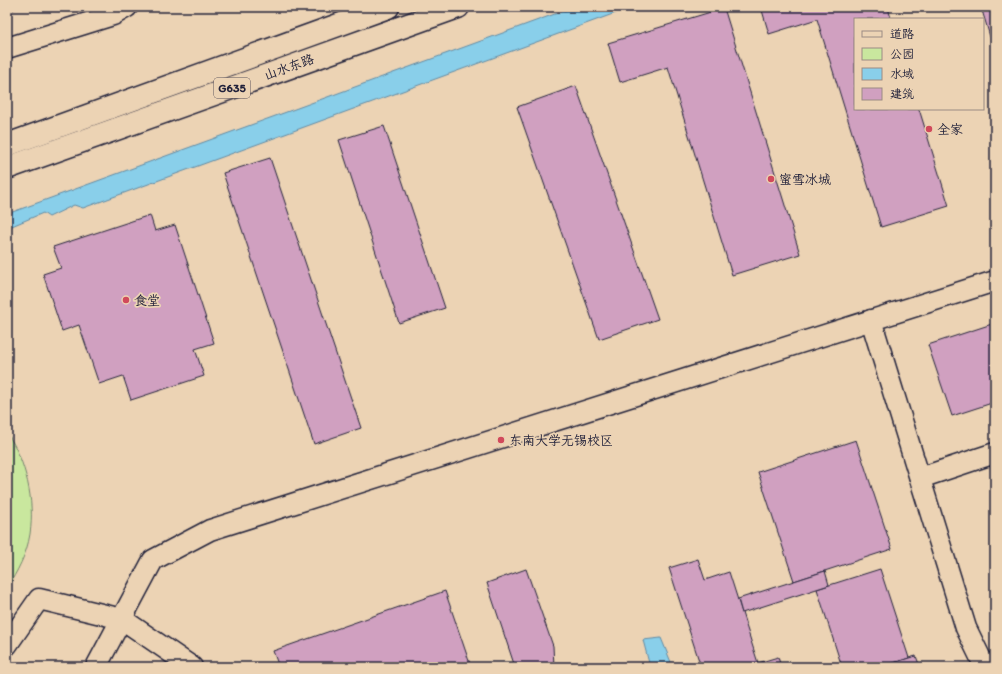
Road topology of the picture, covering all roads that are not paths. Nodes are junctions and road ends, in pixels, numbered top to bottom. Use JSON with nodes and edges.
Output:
{"nodes":[{"id":1,"x":127,"y":7,"type":"edge"},
{"id":2,"x":388,"y":7,"type":"edge"},
{"id":3,"x":458,"y":7,"type":"edge"},
{"id":4,"x":7,"y":48,"type":"edge"},
{"id":5,"x":7,"y":145,"type":"edge"},
{"id":6,"x":7,"y":168,"type":"edge"},
{"id":7,"x":995,"y":281,"type":"edge"},
{"id":8,"x":872,"y":320,"type":"junction"},
{"id":9,"x":995,"y":453,"type":"edge"},
{"id":10,"x":920,"y":478,"type":"junction"},
{"id":11,"x":122,"y":619,"type":"junction"},
{"id":12,"x":7,"y":645,"type":"edge"},
{"id":13,"x":987,"y":659,"type":"edge"},
{"id":14,"x":96,"y":667,"type":"edge"},
{"id":15,"x":192,"y":667,"type":"edge"}],
"edges":[{"from":1,"to":4,"type":"lane"},
{"from":2,"to":5,"type":"highway","name":"山水东路","number":"G635"},
{"from":3,"to":6,"type":"highway","name":"山水东路","number":"G635"},
{"from":7,"to":8,"type":"lane"},
{"from":8,"to":10,"type":"lane"},
{"from":8,"to":11,"type":"lane"},
{"from":9,"to":10,"type":"lane"},
{"from":10,"to":13,"type":"lane"},
{"from":11,"to":12,"type":"lane"},
{"from":11,"to":14,"type":"lane"},
{"from":11,"to":15,"type":"lane"}]}
